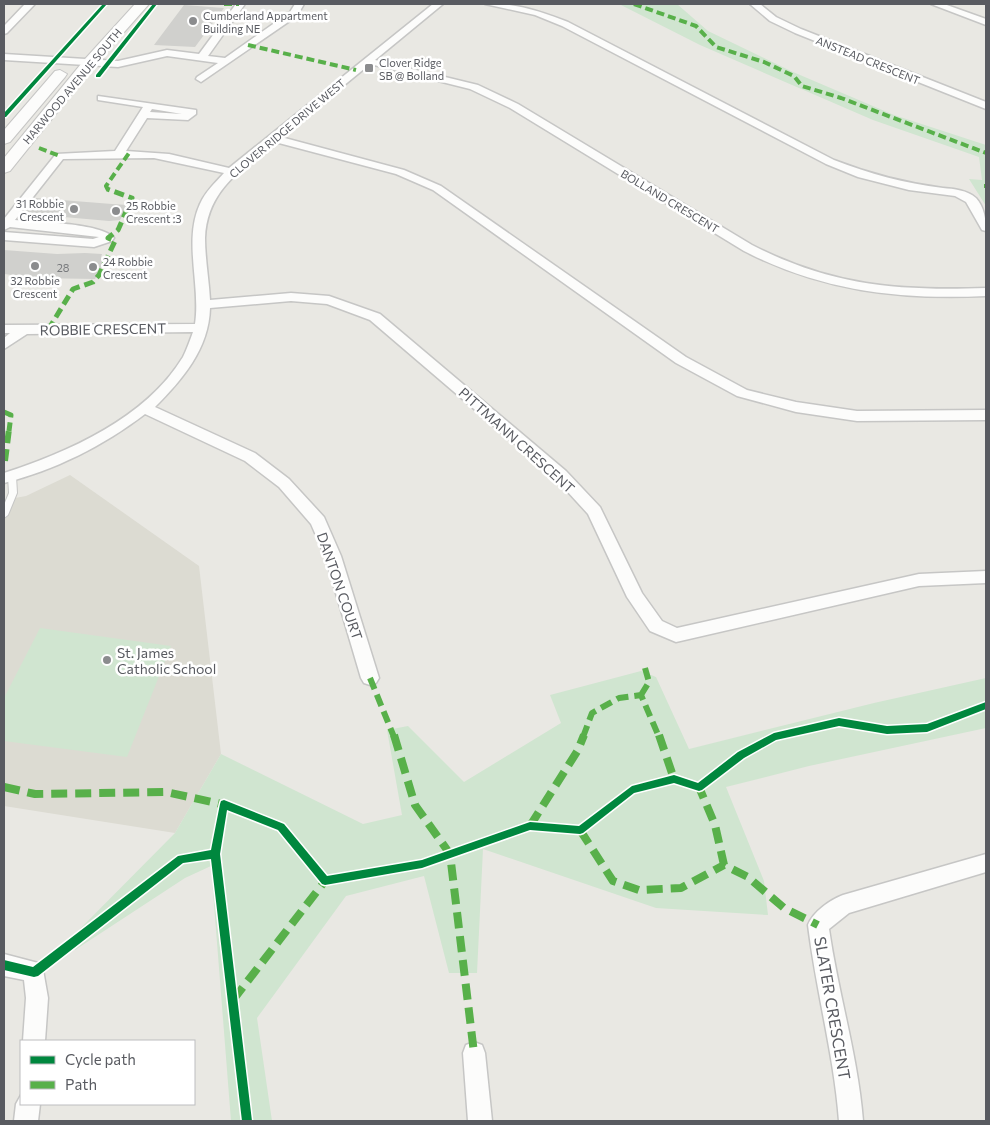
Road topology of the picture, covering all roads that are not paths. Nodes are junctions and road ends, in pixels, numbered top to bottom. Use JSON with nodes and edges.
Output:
{"nodes":[{"id":1,"x":30,"y":4,"type":"edge"},
{"id":2,"x":120,"y":4,"type":"edge"},
{"id":3,"x":142,"y":4,"type":"edge"},
{"id":4,"x":240,"y":4,"type":"edge"},
{"id":5,"x":299,"y":4,"type":"edge"},
{"id":6,"x":438,"y":4,"type":"edge"},
{"id":7,"x":490,"y":4,"type":"edge"},
{"id":8,"x":755,"y":4,"type":"edge"},
{"id":9,"x":936,"y":4,"type":"edge"},
{"id":10,"x":986,"y":22,"type":"edge"},
{"id":11,"x":4,"y":31,"type":"edge"},
{"id":12,"x":4,"y":57,"type":"edge"},
{"id":13,"x":201,"y":58,"type":"junction"},
{"id":14,"x":72,"y":60,"type":"junction"},
{"id":15,"x":227,"y":61,"type":"junction"},
{"id":16,"x":368,"y":61,"type":"junction"},
{"id":17,"x":90,"y":62,"type":"junction"},
{"id":18,"x":201,"y":79,"type":"dead end"},
{"id":19,"x":102,"y":98,"type":"dead end"},
{"id":20,"x":150,"y":105,"type":"junction"},
{"id":21,"x":986,"y":106,"type":"edge"},
{"id":22,"x":143,"y":115,"type":"junction"},
{"id":23,"x":273,"y":138,"type":"junction"},
{"id":24,"x":4,"y":139,"type":"edge"},
{"id":25,"x":120,"y":152,"type":"junction"},
{"id":26,"x":4,"y":168,"type":"edge"},
{"id":27,"x":231,"y":172,"type":"junction"},
{"id":28,"x":5,"y":224,"type":"edge"},
{"id":29,"x":986,"y":227,"type":"edge"},
{"id":30,"x":4,"y":236,"type":"edge"},
{"id":31,"x":986,"y":292,"type":"edge"},
{"id":32,"x":203,"y":304,"type":"junction"},
{"id":33,"x":202,"y":328,"type":"junction"},
{"id":34,"x":4,"y":329,"type":"edge"},
{"id":35,"x":24,"y":329,"type":"junction"},
{"id":36,"x":4,"y":345,"type":"edge"},
{"id":37,"x":146,"y":409,"type":"junction"},
{"id":38,"x":986,"y":415,"type":"edge"},
{"id":39,"x":8,"y":477,"type":"edge"},
{"id":40,"x":4,"y":515,"type":"edge"},
{"id":41,"x":986,"y":577,"type":"edge"},
{"id":42,"x":370,"y":678,"type":"dead end"},
{"id":43,"x":986,"y":863,"type":"edge"},
{"id":44,"x":4,"y":965,"type":"edge"},
{"id":45,"x":34,"y":1040,"type":"edge"},
{"id":46,"x":474,"y":1053,"type":"dead end"},
{"id":47,"x":28,"y":1105,"type":"edge"},
{"id":48,"x":26,"y":1121,"type":"edge"},
{"id":49,"x":480,"y":1121,"type":"edge"},
{"id":50,"x":851,"y":1121,"type":"edge"}],
"edges":[{"from":1,"to":11,"type":"street"},
{"from":2,"to":14,"type":"main road","name":"HARWOOD AVENUE SOUTH"},
{"from":3,"to":17,"type":"main road","name":"HARWOOD AVENUE SOUTH"},
{"from":4,"to":13,"type":"street"},
{"from":5,"to":15,"type":"street"},
{"from":6,"to":16,"type":"street","name":"CLOVER RIDGE DRIVE WEST"},
{"from":7,"to":29,"type":"street"},
{"from":8,"to":21,"type":"street","name":"ANSTEAD CRESCENT"},
{"from":9,"to":10,"type":"street"},
{"from":12,"to":14,"type":"street"},
{"from":13,"to":15,"type":"street"},
{"from":13,"to":17,"type":"street"},
{"from":14,"to":17,"type":"street"},
{"from":14,"to":24,"type":"main road","name":"HARWOOD AVENUE SOUTH"},
{"from":15,"to":18,"type":"street"},
{"from":16,"to":23,"type":"street","name":"CLOVER RIDGE DRIVE WEST"},
{"from":16,"to":31,"type":"street","name":"BOLLAND CRESCENT"},
{"from":17,"to":26,"type":"main road","name":"HARWOOD AVENUE SOUTH"},
{"from":19,"to":20,"type":"street"},
{"from":20,"to":22,"type":"street"},
{"from":20,"to":22,"type":"street"},
{"from":22,"to":25,"type":"street"},
{"from":23,"to":27,"type":"street","name":"CLOVER RIDGE DRIVE WEST"},
{"from":23,"to":38,"type":"street"},
{"from":25,"to":27,"type":"street"},
{"from":25,"to":28,"type":"street"},
{"from":27,"to":32,"type":"street","name":"CLOVER RIDGE DRIVE WEST"},
{"from":28,"to":30,"type":"street"},
{"from":32,"to":33,"type":"street","name":"CLOVER RIDGE DRIVE WEST"},
{"from":32,"to":41,"type":"street","name":"PITTMANN CRESCENT"},
{"from":33,"to":35,"type":"street","name":"ROBBIE CRESCENT"},
{"from":33,"to":37,"type":"street","name":"CLOVER RIDGE DRIVE WEST"},
{"from":34,"to":35,"type":"street","name":"ROBBIE CRESCENT"},
{"from":35,"to":36,"type":"street"},
{"from":37,"to":39,"type":"street","name":"CLOVER RIDGE DRIVE WEST"},
{"from":37,"to":42,"type":"street","name":"DANTON COURT"},
{"from":39,"to":40,"type":"lane"},
{"from":43,"to":50,"type":"street","name":"SLATER CRESCENT"},
{"from":44,"to":45,"type":"street"},
{"from":46,"to":49,"type":"street"},
{"from":47,"to":48,"type":"street"}]}
